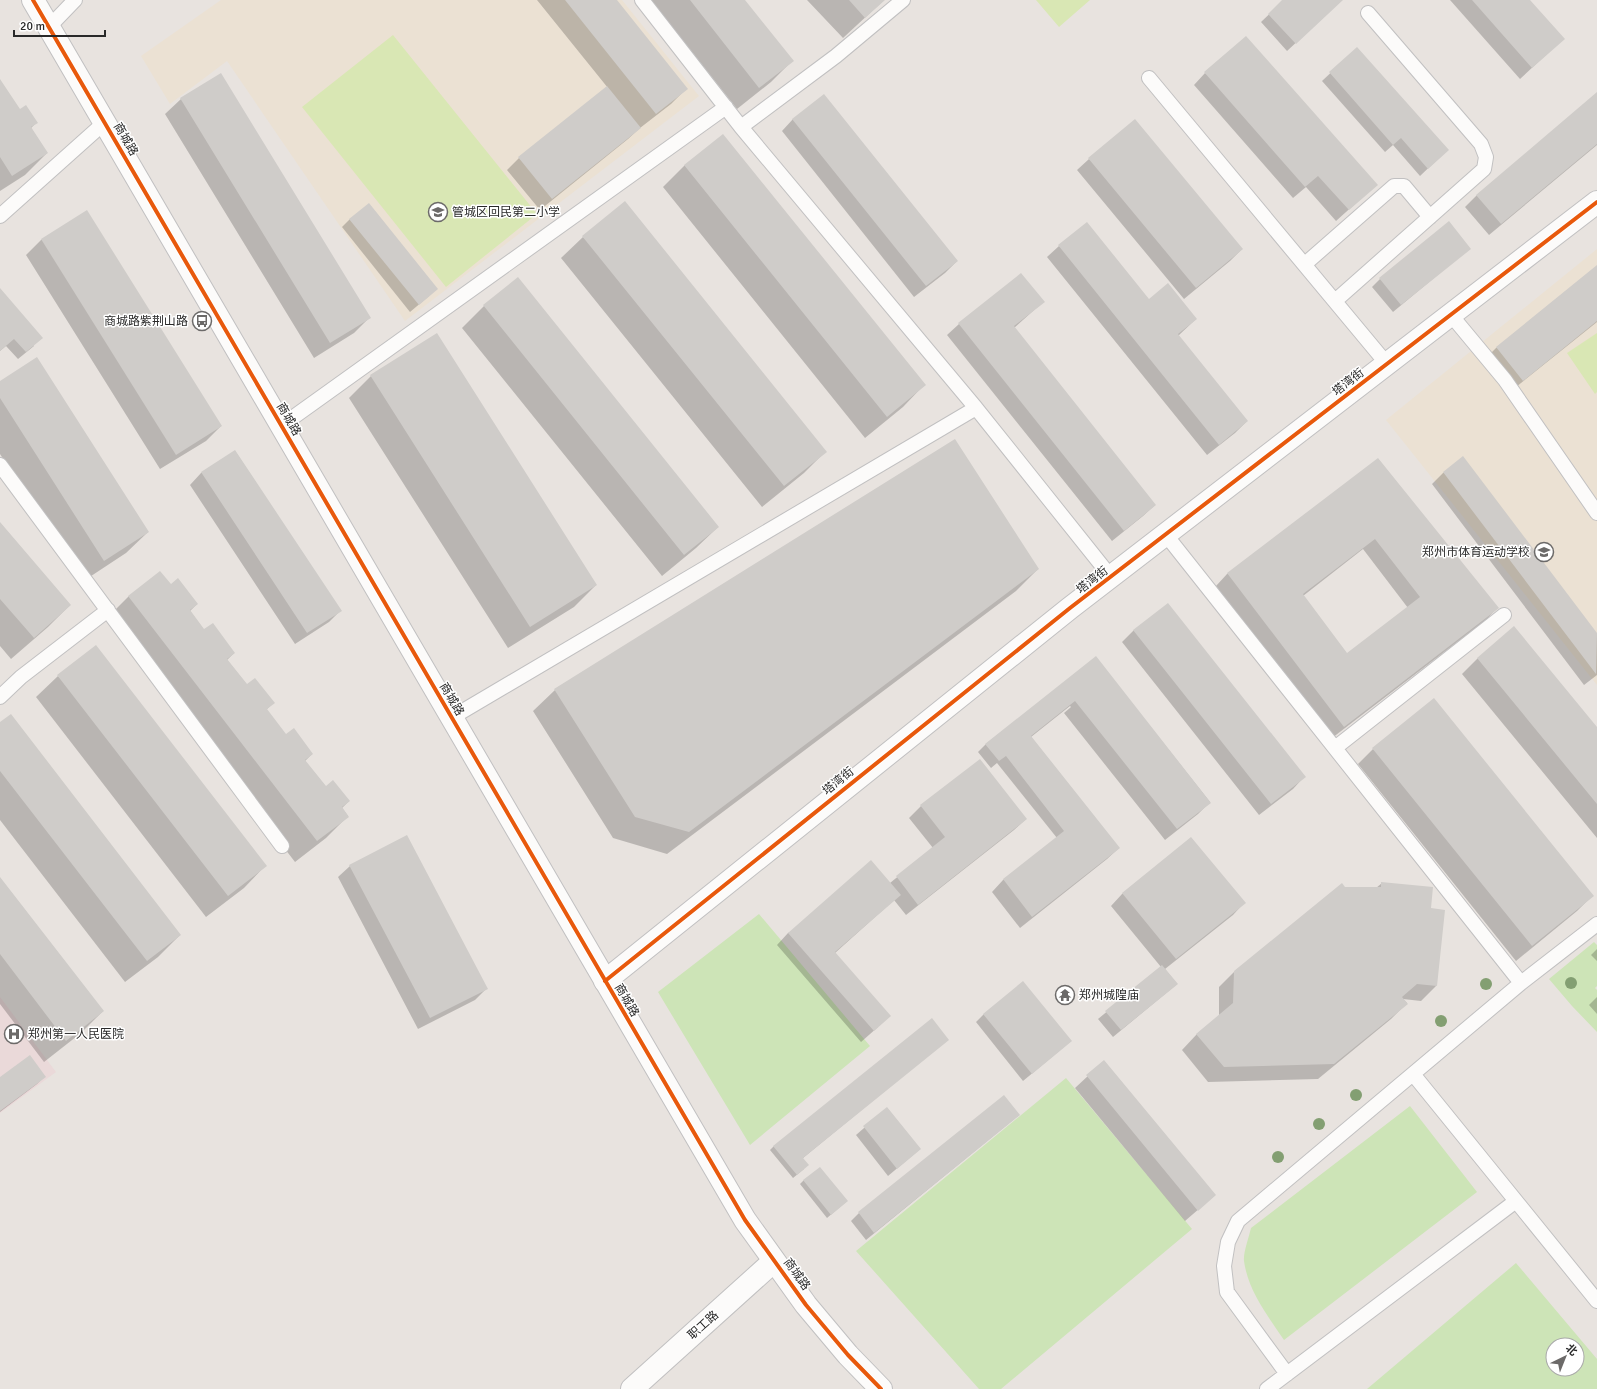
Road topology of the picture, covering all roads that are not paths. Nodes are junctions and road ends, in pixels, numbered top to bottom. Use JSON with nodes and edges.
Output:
{"nodes":[{"id":1,"x":33,"y":0,"type":"edge"},
{"id":2,"x":75,"y":0,"type":"edge"},
{"id":3,"x":642,"y":0,"type":"edge"},
{"id":4,"x":903,"y":0,"type":"edge"},
{"id":5,"x":1368,"y":14,"type":"dead end"},
{"id":6,"x":49,"y":27,"type":"junction"},
{"id":7,"x":1149,"y":78,"type":"dead end"},
{"id":8,"x":726,"y":107,"type":"junction"},
{"id":9,"x":104,"y":123,"type":"junction"},
{"id":10,"x":741,"y":127,"type":"junction"},
{"id":11,"x":1597,"y":202,"type":"edge"},
{"id":12,"x":0,"y":216,"type":"edge"},
{"id":13,"x":1430,"y":217,"type":"junction"},
{"id":14,"x":1305,"y":264,"type":"junction"},
{"id":15,"x":1335,"y":301,"type":"junction"},
{"id":16,"x":1450,"y":315,"type":"junction"},
{"id":17,"x":1387,"y":364,"type":"junction"},
{"id":18,"x":976,"y":408,"type":"junction"},
{"id":19,"x":281,"y":426,"type":"junction"},
{"id":20,"x":0,"y":465,"type":"edge"},
{"id":21,"x":1597,"y":513,"type":"edge"},
{"id":22,"x":1166,"y":535,"type":"junction"},
{"id":23,"x":1111,"y":577,"type":"junction"},
{"id":24,"x":108,"y":610,"type":"junction"},
{"id":25,"x":1504,"y":615,"type":"dead end"},
{"id":26,"x":0,"y":697,"type":"edge"},
{"id":27,"x":451,"y":718,"type":"junction"},
{"id":28,"x":1335,"y":748,"type":"junction"},
{"id":29,"x":282,"y":846,"type":"dead end"},
{"id":30,"x":1597,"y":924,"type":"edge"},
{"id":31,"x":604,"y":981,"type":"junction"},
{"id":32,"x":1521,"y":983,"type":"junction"},
{"id":33,"x":1413,"y":1074,"type":"junction"},
{"id":34,"x":1516,"y":1201,"type":"junction"},
{"id":35,"x":774,"y":1261,"type":"junction"},
{"id":36,"x":1597,"y":1301,"type":"edge"},
{"id":37,"x":1287,"y":1374,"type":"junction"},
{"id":38,"x":632,"y":1389,"type":"edge"},
{"id":39,"x":881,"y":1389,"type":"edge"},
{"id":40,"x":1267,"y":1389,"type":"edge"}],
"edges":[{"from":1,"to":6,"type":"street","name":"商城路"},
{"from":2,"to":6,"type":"lane"},
{"from":3,"to":8,"type":"lane"},
{"from":4,"to":10,"type":"lane"},
{"from":5,"to":13,"type":"lane"},
{"from":6,"to":9,"type":"street","name":"商城路"},
{"from":7,"to":14,"type":"lane"},
{"from":8,"to":10,"type":"lane"},
{"from":8,"to":19,"type":"lane"},
{"from":9,"to":12,"type":"lane"},
{"from":9,"to":19,"type":"street","name":"商城路"},
{"from":10,"to":18,"type":"lane"},
{"from":11,"to":16,"type":"street","name":"塔湾街"},
{"from":13,"to":14,"type":"lane"},
{"from":13,"to":15,"type":"lane"},
{"from":14,"to":15,"type":"lane"},
{"from":15,"to":17,"type":"lane"},
{"from":16,"to":17,"type":"street","name":"塔湾街"},
{"from":16,"to":21,"type":"lane"},
{"from":17,"to":22,"type":"street","name":"塔湾街"},
{"from":18,"to":23,"type":"lane"},
{"from":18,"to":27,"type":"lane"},
{"from":19,"to":27,"type":"street","name":"商城路"},
{"from":20,"to":24,"type":"lane"},
{"from":22,"to":23,"type":"street","name":"塔湾街"},
{"from":22,"to":28,"type":"lane"},
{"from":23,"to":31,"type":"street","name":"塔湾街"},
{"from":24,"to":26,"type":"lane"},
{"from":24,"to":29,"type":"lane"},
{"from":25,"to":28,"type":"lane"},
{"from":27,"to":31,"type":"street","name":"商城路"},
{"from":28,"to":32,"type":"lane"},
{"from":30,"to":32,"type":"lane"},
{"from":31,"to":35,"type":"street","name":"商城路"},
{"from":32,"to":33,"type":"lane"},
{"from":33,"to":34,"type":"lane"},
{"from":33,"to":37,"type":"lane"},
{"from":34,"to":36,"type":"lane"},
{"from":34,"to":37,"type":"lane"},
{"from":35,"to":38,"type":"street","name":"职工路"},
{"from":35,"to":39,"type":"street","name":"商城路"},
{"from":37,"to":40,"type":"lane"}]}
